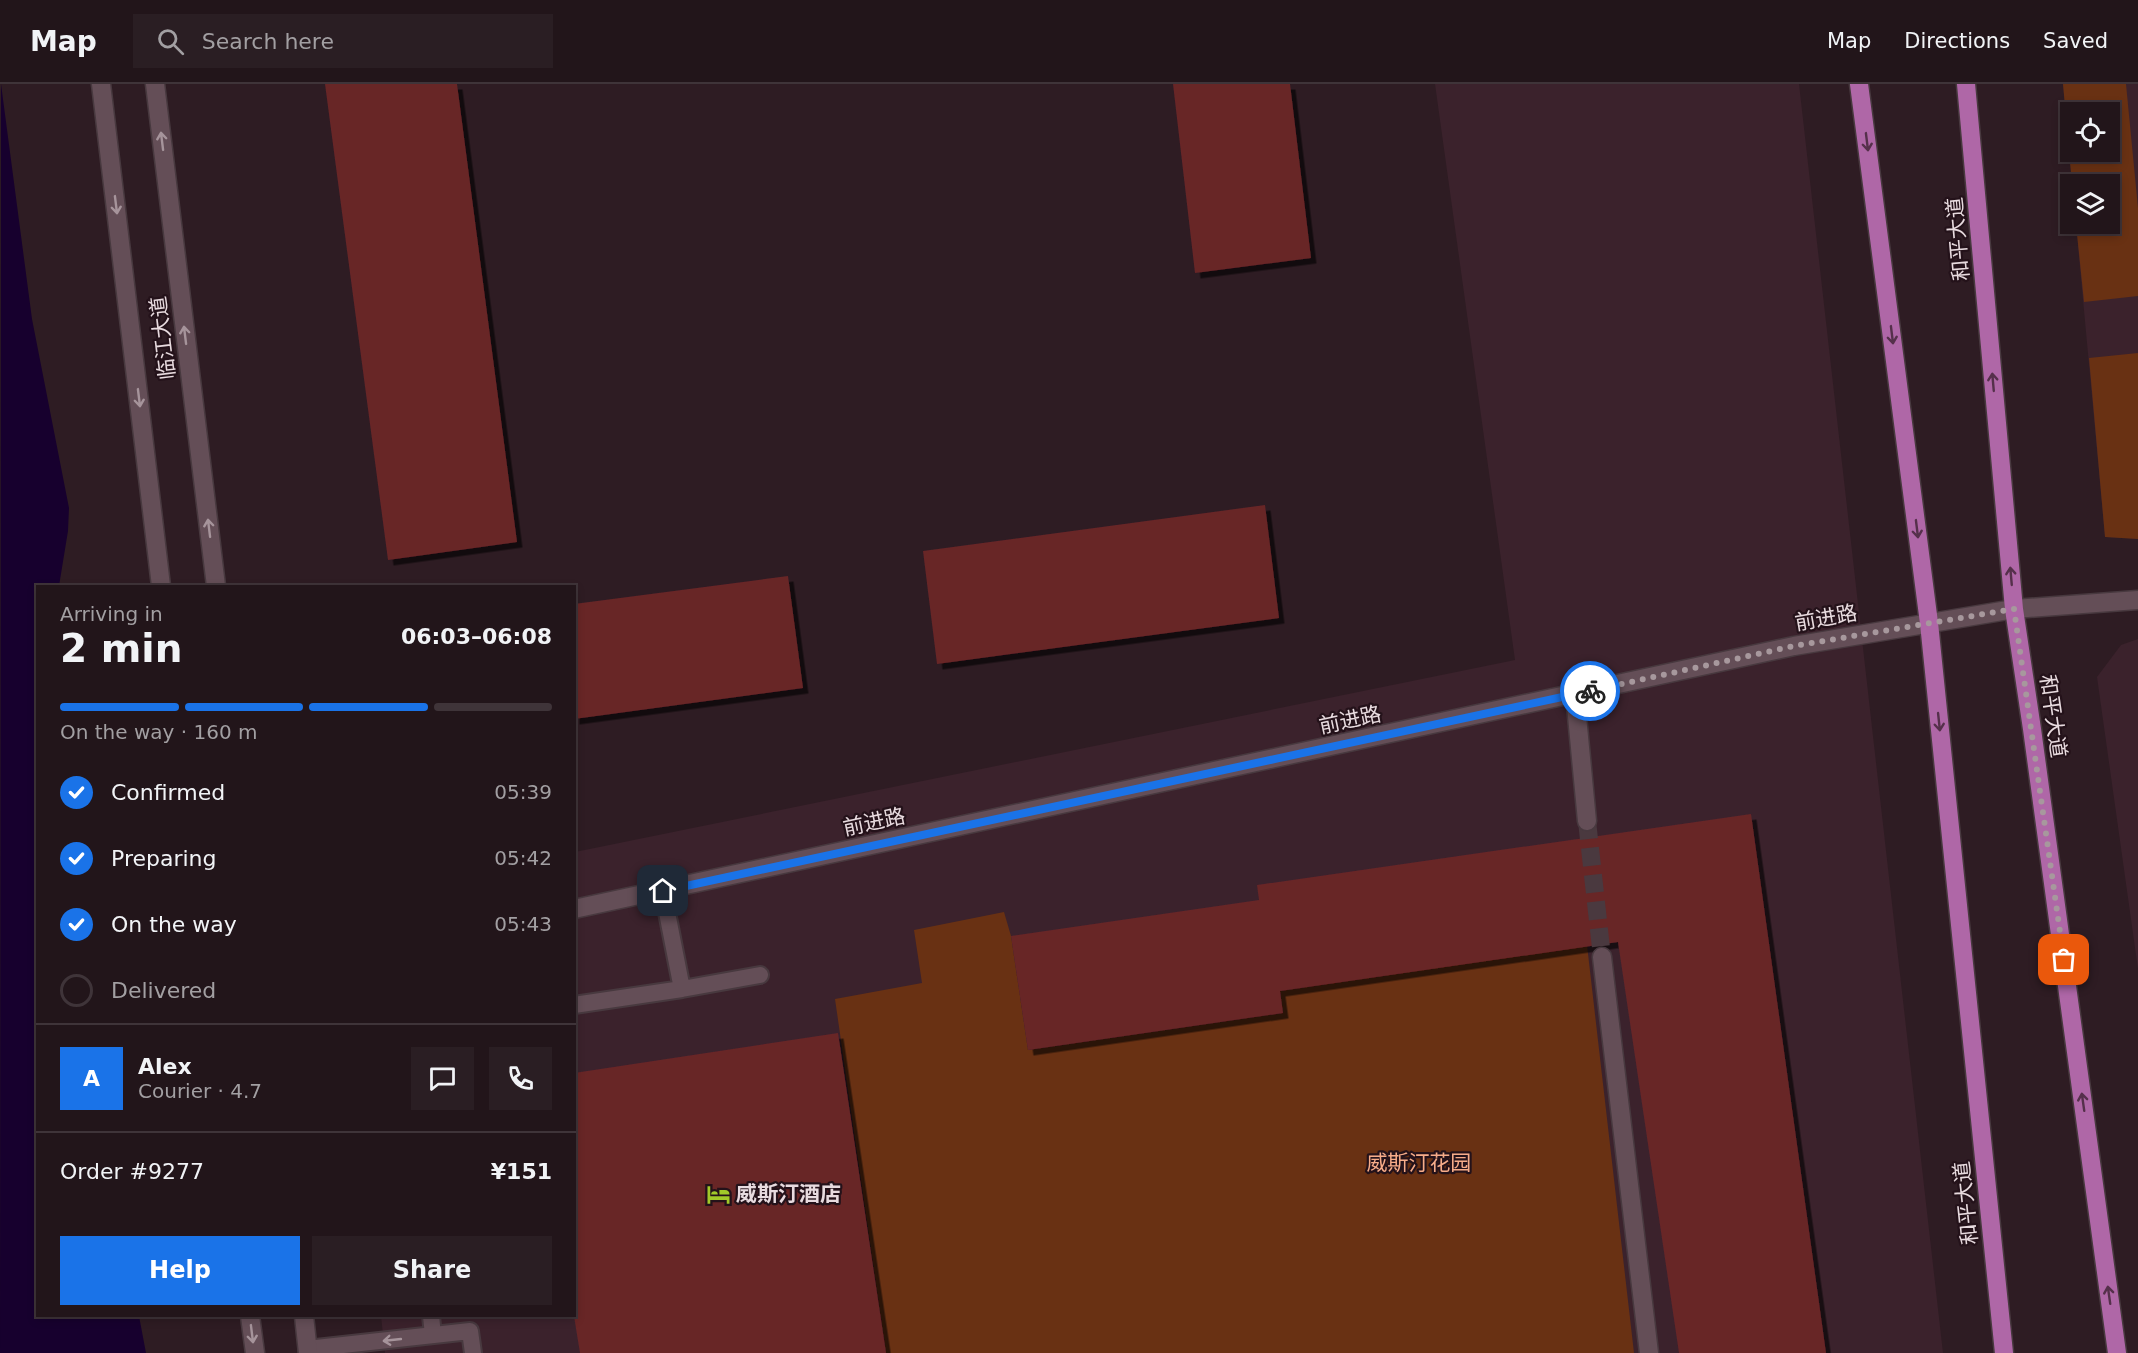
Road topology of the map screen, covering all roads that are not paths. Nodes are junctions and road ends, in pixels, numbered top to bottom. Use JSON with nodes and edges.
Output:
{"nodes":[{"id":1,"x":101,"y":84,"type":"edge"},
{"id":2,"x":155,"y":84,"type":"edge"},
{"id":3,"x":1859,"y":84,"type":"edge"},
{"id":4,"x":1966,"y":84,"type":"edge"},
{"id":5,"x":161,"y":585,"type":"edge"},
{"id":6,"x":216,"y":585,"type":"edge"},
{"id":7,"x":2138,"y":600,"type":"edge"},
{"id":8,"x":2014,"y":609,"type":"junction"},
{"id":9,"x":1929,"y":622,"type":"junction"},
{"id":10,"x":1575,"y":695,"type":"junction"},
{"id":11,"x":1587,"y":821,"type":"tunnel mouth"},
{"id":12,"x":663,"y":891,"type":"junction"},
{"id":13,"x":576,"y":909,"type":"edge"},
{"id":14,"x":1602,"y":957,"type":"tunnel mouth"},
{"id":15,"x":760,"y":975,"type":"dead end"},
{"id":16,"x":682,"y":989,"type":"junction"},
{"id":17,"x":576,"y":1005,"type":"edge"},
{"id":18,"x":250,"y":1317,"type":"edge"},
{"id":19,"x":304,"y":1317,"type":"edge"},
{"id":20,"x":431,"y":1317,"type":"edge"},
{"id":21,"x":433,"y":1335,"type":"junction"},
{"id":22,"x":308,"y":1351,"type":"edge"},
{"id":23,"x":255,"y":1353,"type":"edge"},
{"id":24,"x":473,"y":1353,"type":"edge"},
{"id":25,"x":1649,"y":1353,"type":"edge"},
{"id":26,"x":2004,"y":1353,"type":"edge"},
{"id":27,"x":2117,"y":1353,"type":"edge"}],
"edges":[{"from":1,"to":5,"type":"street","name":"临江大道","one_way":true},
{"from":6,"to":2,"type":"street","name":"临江大道","one_way":true},
{"from":3,"to":9,"type":"main road","name":"和平大道","one_way":true},
{"from":8,"to":4,"type":"main road","name":"和平大道","one_way":true},
{"from":7,"to":8,"type":"street","name":"前进路"},
{"from":8,"to":9,"type":"street","name":"前进路"},
{"from":27,"to":8,"type":"main road","name":"和平大道","one_way":true},
{"from":9,"to":10,"type":"street","name":"前进路"},
{"from":9,"to":26,"type":"main road","name":"和平大道","one_way":true},
{"from":10,"to":11,"type":"street"},
{"from":10,"to":12,"type":"street","name":"前进路"},
{"from":12,"to":13,"type":"street","name":"前进路"},
{"from":12,"to":16,"type":"lane"},
{"from":14,"to":25,"type":"street"},
{"from":15,"to":16,"type":"lane"},
{"from":16,"to":17,"type":"lane"},
{"from":18,"to":23,"type":"street","one_way":true},
{"from":19,"to":22,"type":"street"},
{"from":20,"to":21,"type":"lane"},
{"from":21,"to":22,"type":"lane","one_way":true},
{"from":21,"to":24,"type":"lane"}]}
